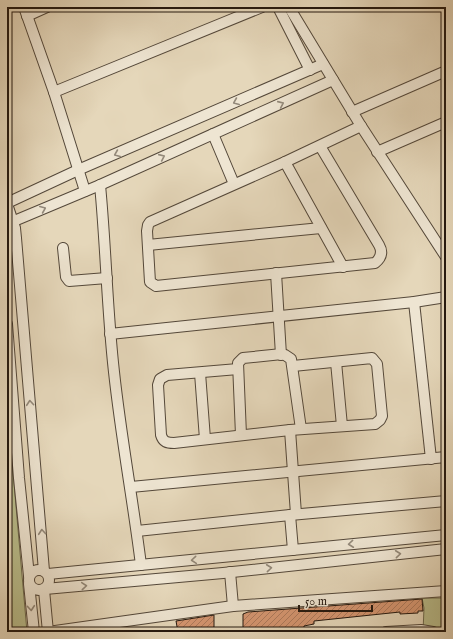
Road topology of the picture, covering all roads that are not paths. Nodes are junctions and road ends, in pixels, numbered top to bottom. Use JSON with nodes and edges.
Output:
{"nodes":[{"id":1,"x":47,"y":7,"type":"edge"},
{"id":2,"x":262,"y":7,"type":"edge"},
{"id":3,"x":278,"y":7,"type":"edge"},
{"id":4,"x":290,"y":7,"type":"edge"},
{"id":5,"x":26,"y":11,"type":"edge"},
{"id":6,"x":323,"y":64,"type":"junction"},
{"id":7,"x":310,"y":70,"type":"junction"},
{"id":8,"x":446,"y":72,"type":"edge"},
{"id":9,"x":333,"y":80,"type":"junction"},
{"id":10,"x":54,"y":92,"type":"junction"},
{"id":11,"x":352,"y":112,"type":"junction"},
{"id":12,"x":446,"y":122,"type":"edge"},
{"id":13,"x":361,"y":126,"type":"junction"},
{"id":14,"x":213,"y":134,"type":"junction"},
{"id":15,"x":320,"y":146,"type":"junction"},
{"id":16,"x":377,"y":152,"type":"junction"},
{"id":17,"x":286,"y":162,"type":"junction"},
{"id":18,"x":78,"y":170,"type":"junction"},
{"id":19,"x":234,"y":184,"type":"junction"},
{"id":20,"x":100,"y":185,"type":"junction"},
{"id":21,"x":85,"y":191,"type":"junction"},
{"id":22,"x":7,"y":204,"type":"edge"},
{"id":23,"x":10,"y":223,"type":"edge"},
{"id":24,"x":321,"y":228,"type":"junction"},
{"id":25,"x":148,"y":244,"type":"junction"},
{"id":26,"x":63,"y":248,"type":"dead end"},
{"id":27,"x":446,"y":256,"type":"edge"},
{"id":28,"x":343,"y":267,"type":"junction"},
{"id":29,"x":276,"y":273,"type":"junction"},
{"id":30,"x":107,"y":278,"type":"junction"},
{"id":31,"x":446,"y":297,"type":"edge"},
{"id":32,"x":414,"y":302,"type":"junction"},
{"id":33,"x":278,"y":316,"type":"junction"},
{"id":34,"x":7,"y":324,"type":"edge"},
{"id":35,"x":110,"y":334,"type":"junction"},
{"id":36,"x":281,"y":354,"type":"junction"},
{"id":37,"x":26,"y":356,"type":"junction"},
{"id":38,"x":336,"y":362,"type":"junction"},
{"id":39,"x":9,"y":363,"type":"edge"},
{"id":40,"x":293,"y":366,"type":"junction"},
{"id":41,"x":238,"y":369,"type":"junction"},
{"id":42,"x":200,"y":373,"type":"junction"},
{"id":43,"x":342,"y":426,"type":"junction"},
{"id":44,"x":301,"y":429,"type":"junction"},
{"id":45,"x":290,"y":430,"type":"junction"},
{"id":46,"x":241,"y":435,"type":"junction"},
{"id":47,"x":205,"y":439,"type":"junction"},
{"id":48,"x":11,"y":443,"type":"edge"},
{"id":49,"x":446,"y":457,"type":"edge"},
{"id":50,"x":431,"y":459,"type":"junction"},
{"id":51,"x":293,"y":472,"type":"junction"},
{"id":52,"x":37,"y":476,"type":"junction"},
{"id":53,"x":19,"y":478,"type":"junction"},
{"id":54,"x":131,"y":487,"type":"junction"},
{"id":55,"x":446,"y":501,"type":"edge"},
{"id":56,"x":293,"y":515,"type":"junction"},
{"id":57,"x":137,"y":531,"type":"junction"},
{"id":58,"x":446,"y":535,"type":"edge"},
{"id":59,"x":446,"y":549,"type":"edge"},
{"id":60,"x":293,"y":550,"type":"junction"},
{"id":61,"x":237,"y":556,"type":"junction"},
{"id":62,"x":221,"y":557,"type":"junction"},
{"id":63,"x":141,"y":565,"type":"junction"},
{"id":64,"x":46,"y":572,"type":"junction"},
{"id":65,"x":231,"y":572,"type":"junction"},
{"id":66,"x":29,"y":580,"type":"junction"},
{"id":67,"x":44,"y":590,"type":"junction"},
{"id":68,"x":446,"y":591,"type":"edge"},
{"id":69,"x":234,"y":606,"type":"junction"},
{"id":70,"x":34,"y":632,"type":"edge"},
{"id":71,"x":48,"y":632,"type":"edge"},
{"id":72,"x":386,"y":632,"type":"edge"},
{"id":73,"x":433,"y":632,"type":"edge"}],
"edges":[{"from":1,"to":5,"type":"street"},
{"from":2,"to":10,"type":"street"},
{"from":3,"to":7,"type":"street"},
{"from":4,"to":6,"type":"street"},
{"from":5,"to":10,"type":"street"},
{"from":6,"to":7,"type":"street"},
{"from":6,"to":9,"type":"street"},
{"from":7,"to":18,"type":"street","one_way":true},
{"from":8,"to":11,"type":"street"},
{"from":9,"to":11,"type":"street"},
{"from":14,"to":9,"type":"street","one_way":true},
{"from":10,"to":18,"type":"street"},
{"from":11,"to":13,"type":"street"},
{"from":12,"to":16,"type":"street"},
{"from":13,"to":15,"type":"street"},
{"from":13,"to":16,"type":"street"},
{"from":14,"to":19,"type":"street"},
{"from":20,"to":14,"type":"street","one_way":true},
{"from":15,"to":17,"type":"street"},
{"from":15,"to":28,"type":"street"},
{"from":16,"to":27,"type":"street"},
{"from":17,"to":19,"type":"street"},
{"from":17,"to":24,"type":"street"},
{"from":18,"to":21,"type":"street"},
{"from":18,"to":22,"type":"street"},
{"from":19,"to":25,"type":"street"},
{"from":20,"to":21,"type":"street"},
{"from":20,"to":30,"type":"street"},
{"from":23,"to":21,"type":"street","one_way":true},
{"from":22,"to":23,"type":"street"},
{"from":23,"to":37,"type":"street"},
{"from":24,"to":25,"type":"street"},
{"from":24,"to":28,"type":"street"},
{"from":25,"to":29,"type":"street"},
{"from":26,"to":30,"type":"street"},
{"from":28,"to":29,"type":"street"},
{"from":29,"to":33,"type":"street"},
{"from":30,"to":35,"type":"street"},
{"from":31,"to":32,"type":"street"},
{"from":32,"to":33,"type":"street"},
{"from":32,"to":50,"type":"street"},
{"from":33,"to":35,"type":"street"},
{"from":33,"to":36,"type":"street"},
{"from":34,"to":39,"type":"street"},
{"from":35,"to":54,"type":"street"},
{"from":36,"to":40,"type":"street"},
{"from":36,"to":41,"type":"street"},
{"from":37,"to":39,"type":"street"},
{"from":52,"to":37,"type":"street","one_way":true},
{"from":38,"to":40,"type":"street"},
{"from":38,"to":43,"type":"street"},
{"from":38,"to":43,"type":"street"},
{"from":39,"to":48,"type":"street"},
{"from":40,"to":44,"type":"street"},
{"from":41,"to":42,"type":"street"},
{"from":41,"to":46,"type":"street"},
{"from":42,"to":47,"type":"street"},
{"from":42,"to":47,"type":"street"},
{"from":43,"to":44,"type":"street"},
{"from":44,"to":45,"type":"street"},
{"from":45,"to":46,"type":"street"},
{"from":45,"to":51,"type":"street"},
{"from":46,"to":47,"type":"street"},
{"from":48,"to":53,"type":"street"},
{"from":49,"to":50,"type":"street"},
{"from":50,"to":51,"type":"street"},
{"from":51,"to":54,"type":"street"},
{"from":51,"to":56,"type":"street"},
{"from":52,"to":53,"type":"street"},
{"from":64,"to":52,"type":"street","one_way":true},
{"from":53,"to":66,"type":"street"},
{"from":54,"to":57,"type":"street"},
{"from":55,"to":56,"type":"street"},
{"from":56,"to":57,"type":"street"},
{"from":56,"to":60,"type":"street"},
{"from":57,"to":63,"type":"street"},
{"from":58,"to":60,"type":"street","one_way":true},
{"from":65,"to":59,"type":"street","one_way":true},
{"from":60,"to":61,"type":"street"},
{"from":61,"to":62,"type":"street"},
{"from":61,"to":65,"type":"street"},
{"from":62,"to":63,"type":"street","one_way":true},
{"from":62,"to":65,"type":"street"},
{"from":63,"to":64,"type":"street"},
{"from":64,"to":66,"type":"street"},
{"from":64,"to":67,"type":"street"},
{"from":67,"to":65,"type":"street","one_way":true},
{"from":65,"to":69,"type":"street"},
{"from":66,"to":67,"type":"street"},
{"from":66,"to":70,"type":"street","one_way":true},
{"from":67,"to":71,"type":"street"},
{"from":68,"to":69,"type":"street"},
{"from":69,"to":71,"type":"street"},
{"from":72,"to":73,"type":"street"}]}
